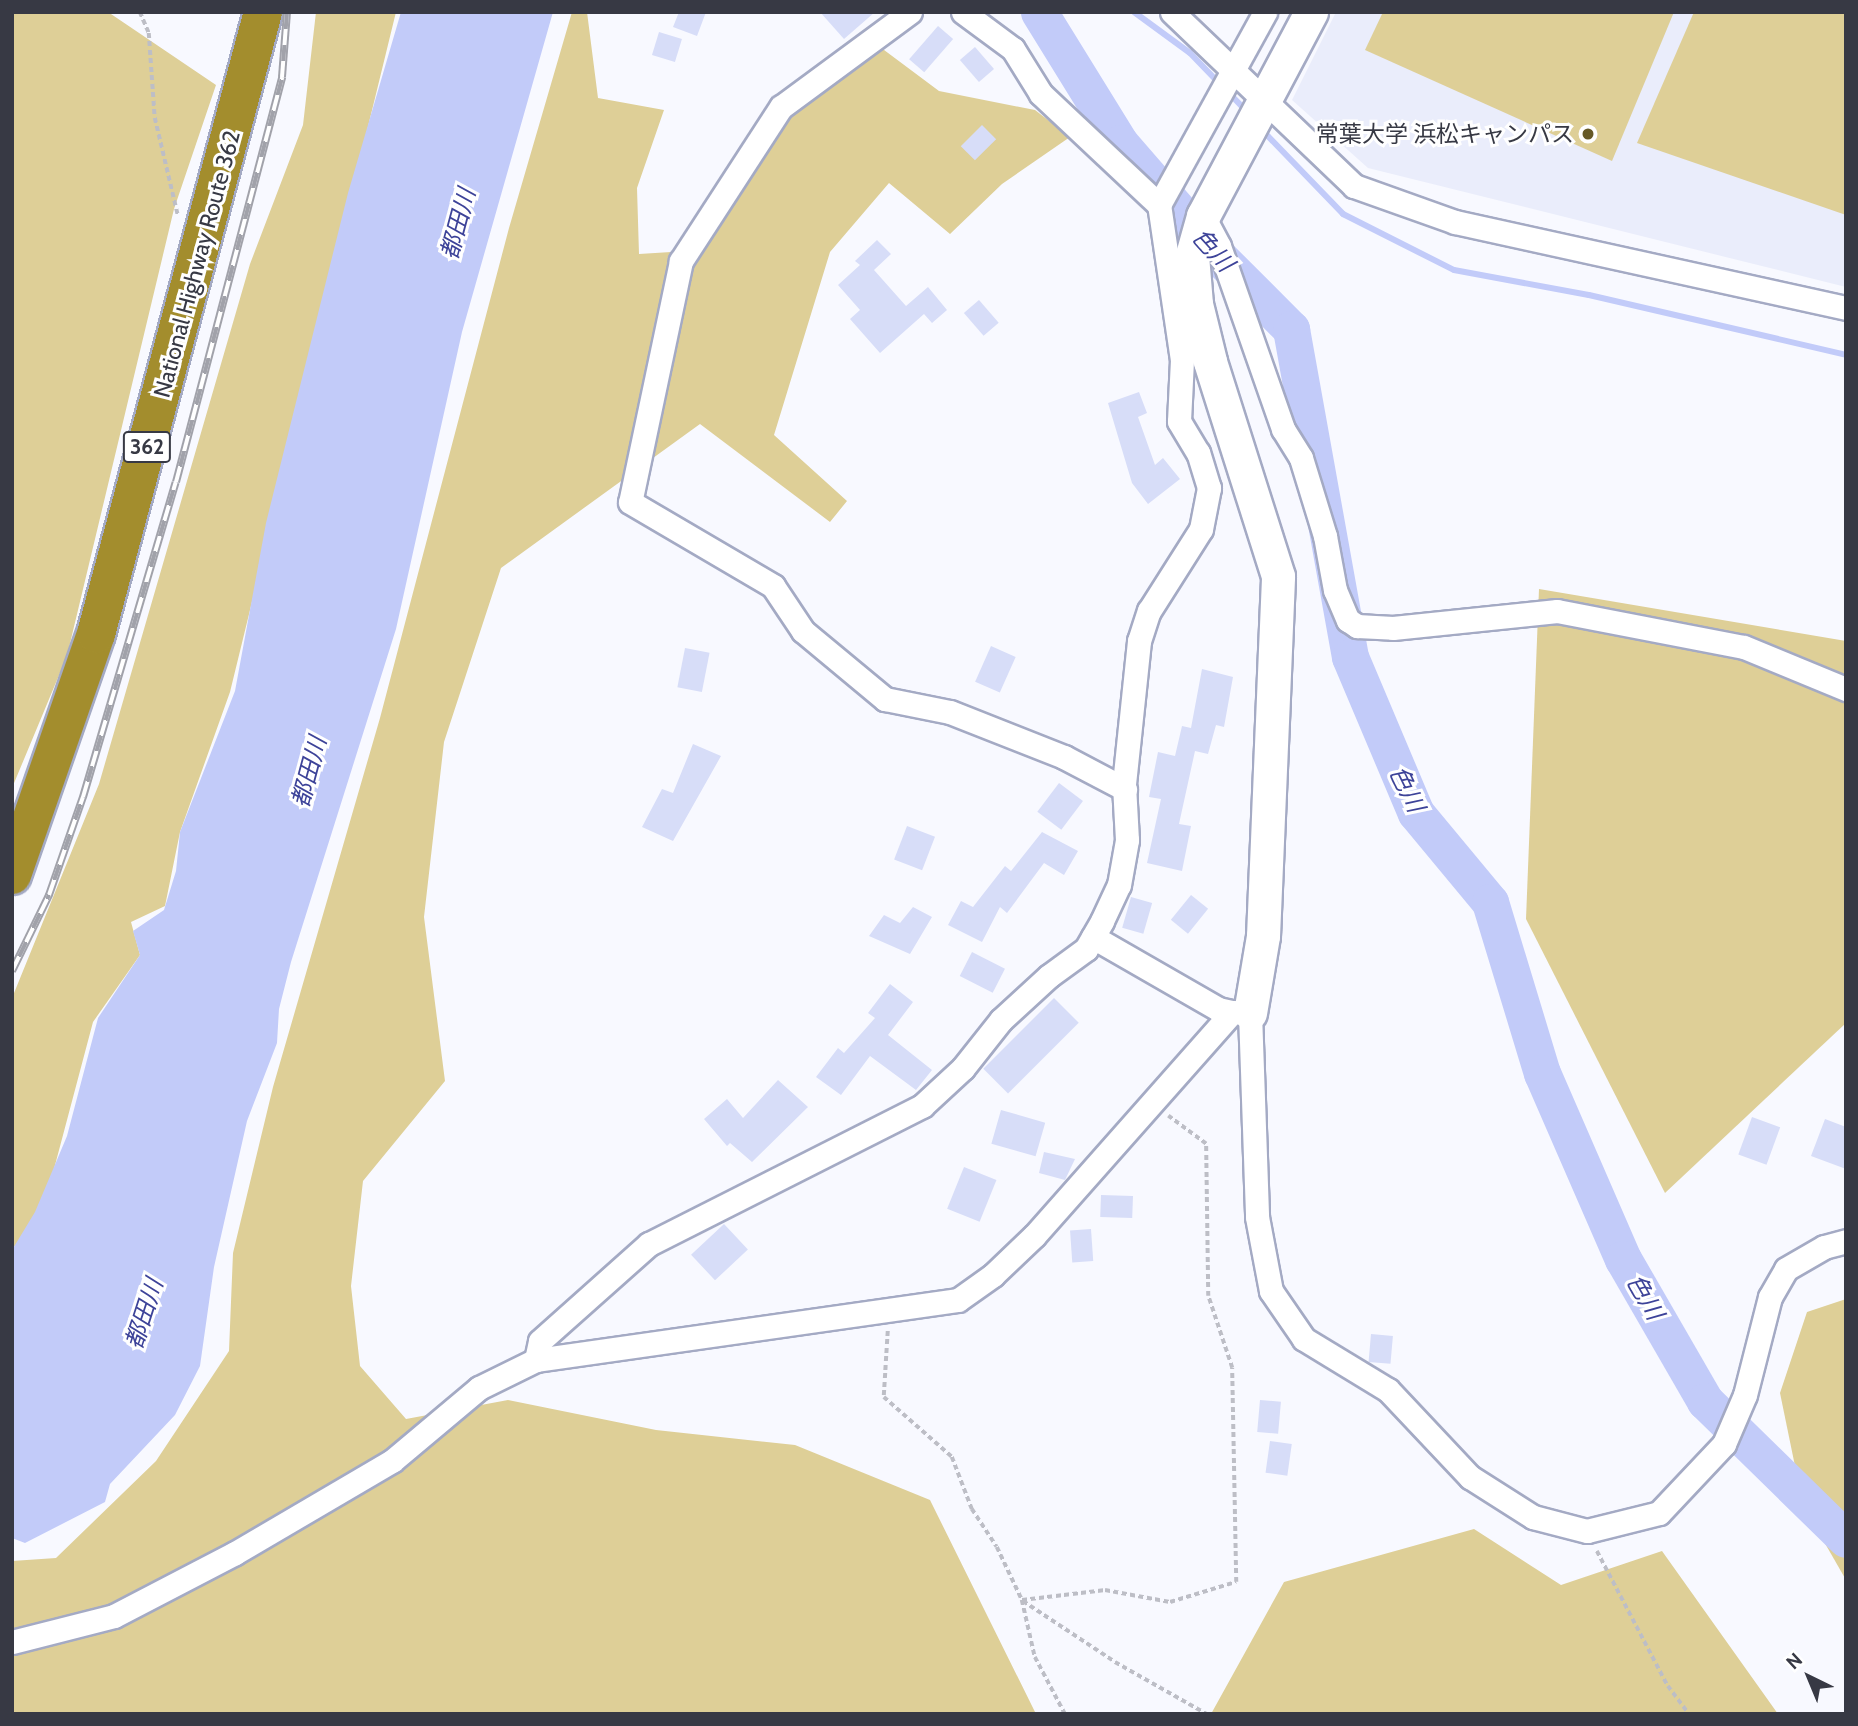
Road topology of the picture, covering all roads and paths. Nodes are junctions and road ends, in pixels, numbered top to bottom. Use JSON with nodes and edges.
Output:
{"nodes":[{"id":1,"x":140,"y":12,"type":"edge"},
{"id":2,"x":263,"y":12,"type":"edge"},
{"id":3,"x":910,"y":12,"type":"edge"},
{"id":4,"x":963,"y":12,"type":"edge"},
{"id":5,"x":1171,"y":12,"type":"edge"},
{"id":6,"x":1265,"y":12,"type":"edge"},
{"id":7,"x":1311,"y":12,"type":"edge"},
{"id":8,"x":1233,"y":70,"type":"junction"},
{"id":9,"x":1263,"y":99,"type":"junction"},
{"id":10,"x":1159,"y":205,"type":"junction"},
{"id":11,"x":1203,"y":216,"type":"junction"},
{"id":12,"x":200,"y":257,"type":"junction"},
{"id":13,"x":1846,"y":308,"type":"edge"},
{"id":14,"x":1846,"y":689,"type":"edge"},
{"id":15,"x":1125,"y":789,"type":"junction"},
{"id":16,"x":12,"y":875,"type":"edge"},
{"id":17,"x":1093,"y":937,"type":"junction"},
{"id":18,"x":1241,"y":1012,"type":"junction"},
{"id":19,"x":1151,"y":1103,"type":"junction"},
{"id":20,"x":1846,"y":1241,"type":"edge"},
{"id":21,"x":889,"y":1308,"type":"junction"},
{"id":22,"x":536,"y":1360,"type":"junction"},
{"id":23,"x":1587,"y":1531,"type":"junction"},
{"id":24,"x":1022,"y":1600,"type":"junction"},
{"id":25,"x":12,"y":1642,"type":"edge"},
{"id":26,"x":1065,"y":1714,"type":"edge"},
{"id":27,"x":1207,"y":1714,"type":"edge"},
{"id":28,"x":1689,"y":1714,"type":"edge"}],
"edges":[{"from":1,"to":12,"type":"path"},
{"from":2,"to":12,"type":"highway","name":"National Highway Route 362","number":"362"},
{"from":3,"to":15,"type":"street"},
{"from":4,"to":10,"type":"street"},
{"from":5,"to":8,"type":"street"},
{"from":6,"to":8,"type":"street"},
{"from":7,"to":9,"type":"street"},
{"from":8,"to":9,"type":"street"},
{"from":8,"to":10,"type":"street"},
{"from":9,"to":11,"type":"street"},
{"from":9,"to":13,"type":"street"},
{"from":10,"to":15,"type":"street"},
{"from":11,"to":14,"type":"street"},
{"from":11,"to":18,"type":"street"},
{"from":12,"to":16,"type":"highway","name":"National Highway Route 362","number":"362"},
{"from":15,"to":17,"type":"street"},
{"from":17,"to":18,"type":"street"},
{"from":17,"to":22,"type":"street"},
{"from":18,"to":19,"type":"street"},
{"from":18,"to":23,"type":"street"},
{"from":19,"to":21,"type":"street"},
{"from":19,"to":24,"type":"path"},
{"from":20,"to":23,"type":"street"},
{"from":21,"to":22,"type":"street"},
{"from":21,"to":24,"type":"path"},
{"from":22,"to":25,"type":"street"},
{"from":23,"to":28,"type":"path"},
{"from":24,"to":26,"type":"path"},
{"from":24,"to":27,"type":"path"}]}
